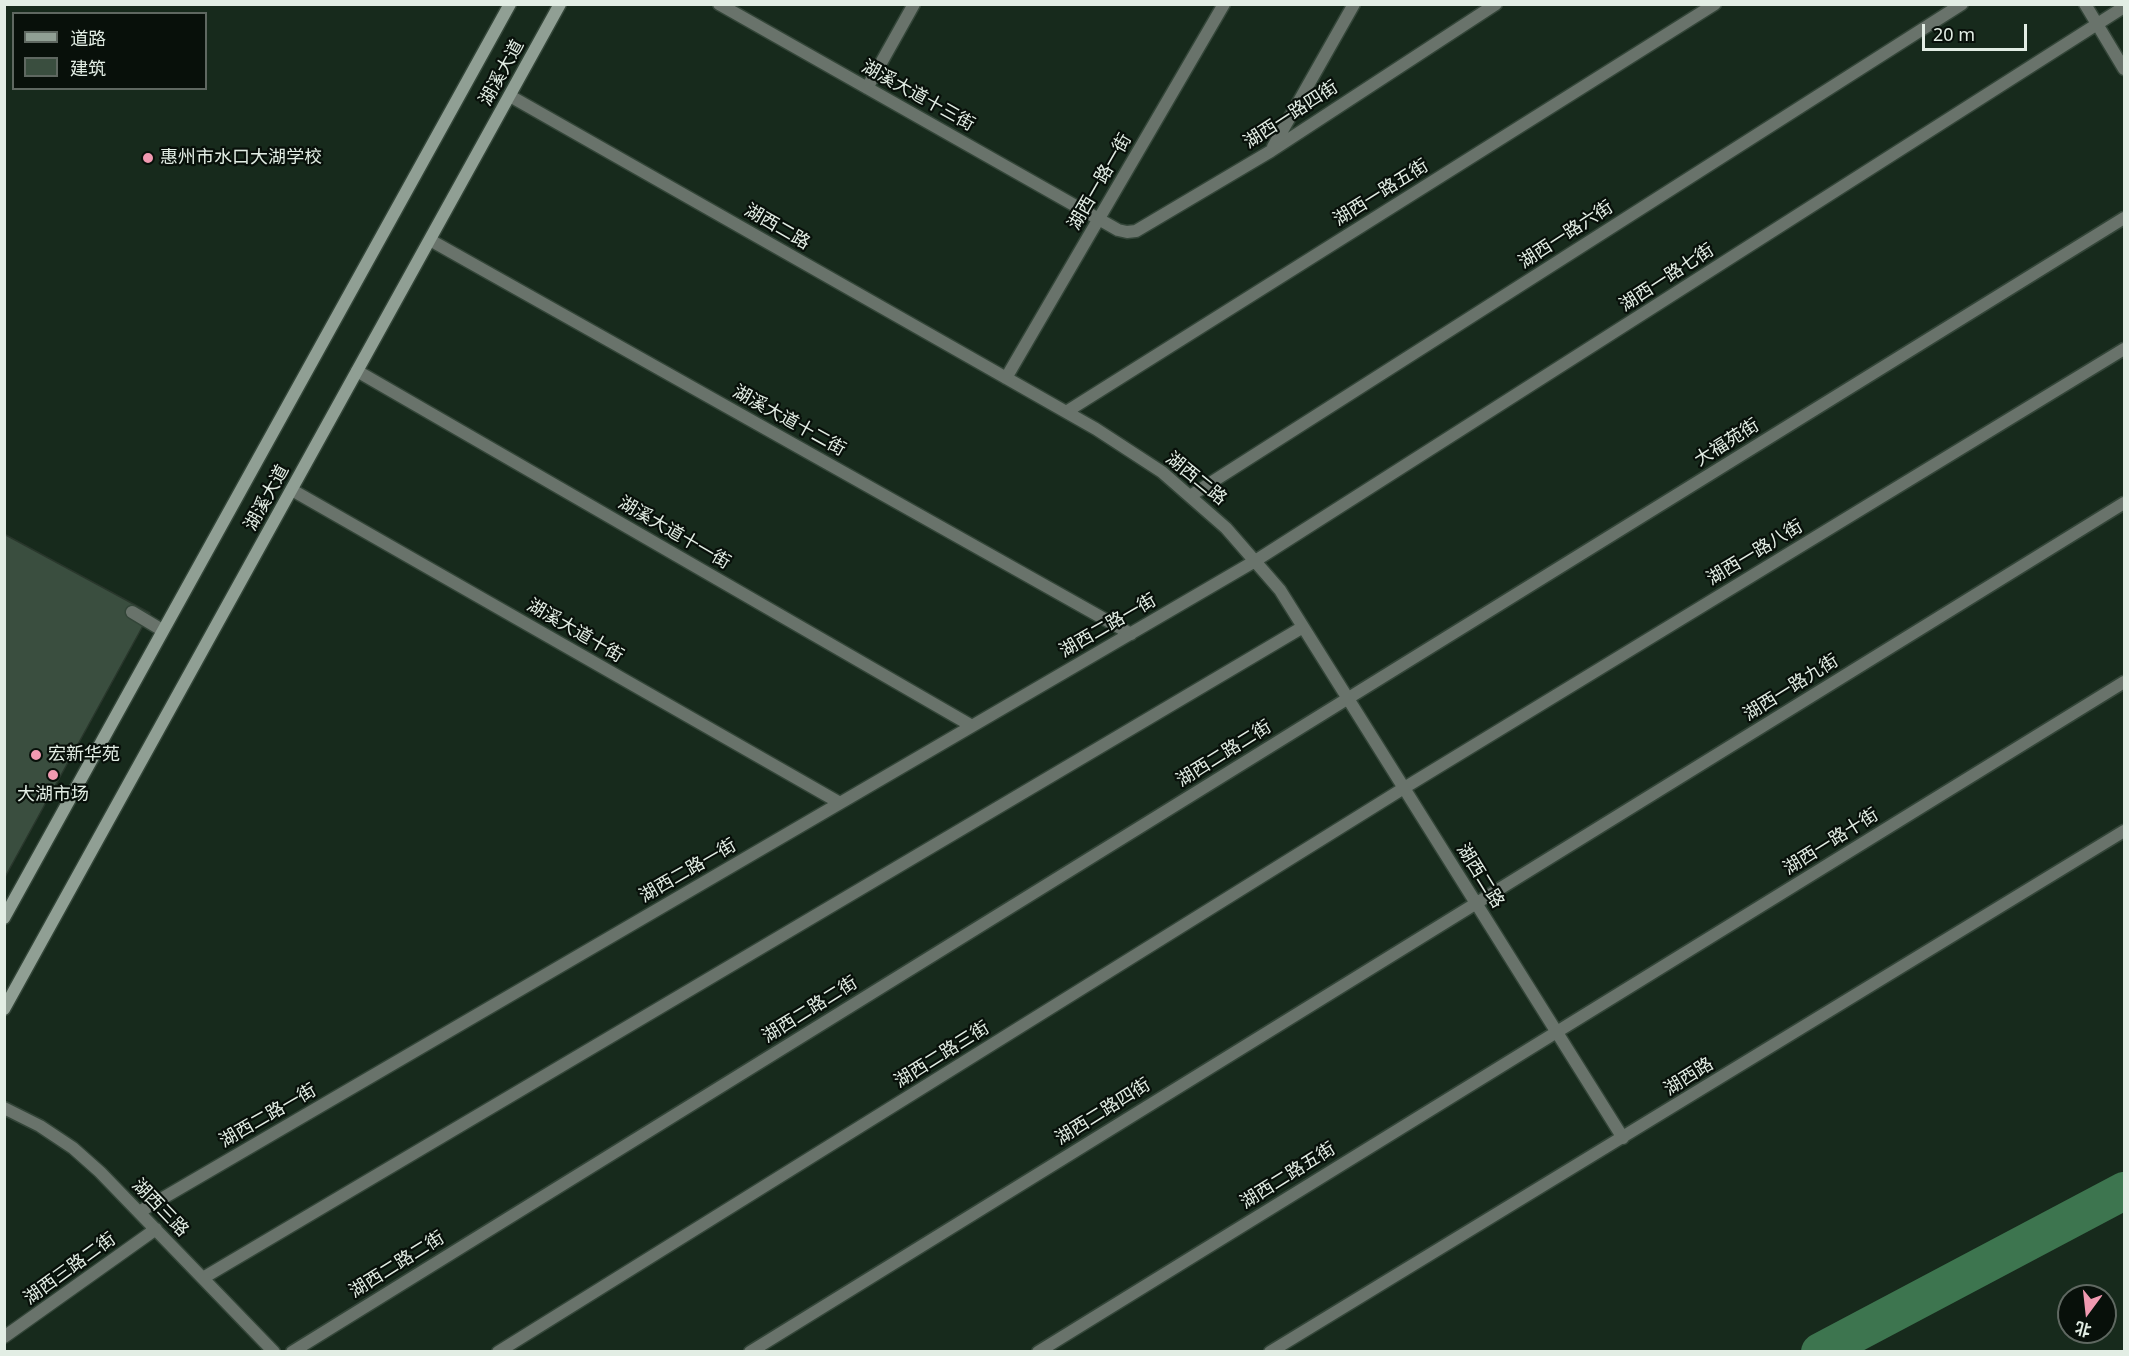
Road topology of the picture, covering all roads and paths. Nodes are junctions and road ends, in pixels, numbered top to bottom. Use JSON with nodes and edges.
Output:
{"nodes":[{"id":1,"x":510,"y":4,"type":"edge"},
{"id":2,"x":560,"y":4,"type":"edge"},
{"id":3,"x":719,"y":4,"type":"edge"},
{"id":4,"x":914,"y":4,"type":"edge"},
{"id":5,"x":1224,"y":4,"type":"edge"},
{"id":6,"x":1354,"y":4,"type":"edge"},
{"id":7,"x":1496,"y":4,"type":"edge"},
{"id":8,"x":1715,"y":4,"type":"edge"},
{"id":9,"x":1962,"y":4,"type":"edge"},
{"id":10,"x":2085,"y":4,"type":"edge"},
{"id":11,"x":2124,"y":7,"type":"edge"},
{"id":12,"x":1485,"y":9,"type":"edge"},
{"id":13,"x":2098,"y":24,"type":"junction"},
{"id":14,"x":2124,"y":69,"type":"edge"},
{"id":15,"x":867,"y":88,"type":"junction"},
{"id":16,"x":510,"y":96,"type":"junction"},
{"id":17,"x":1270,"y":151,"type":"junction"},
{"id":18,"x":2124,"y":218,"type":"edge"},
{"id":19,"x":1099,"y":219,"type":"junction"},
{"id":20,"x":430,"y":240,"type":"junction"},
{"id":21,"x":2124,"y":349,"type":"edge"},
{"id":22,"x":357,"y":371,"type":"junction"},
{"id":23,"x":1006,"y":378,"type":"junction"},
{"id":24,"x":1066,"y":412,"type":"junction"},
{"id":25,"x":292,"y":490,"type":"junction"},
{"id":26,"x":1190,"y":496,"type":"junction"},
{"id":27,"x":2124,"y":503,"type":"edge"},
{"id":28,"x":1255,"y":561,"type":"junction"},
{"id":29,"x":123,"y":607,"type":"edge"},
{"id":30,"x":1303,"y":627,"type":"junction"},
{"id":31,"x":162,"y":630,"type":"junction"},
{"id":32,"x":1131,"y":634,"type":"junction"},
{"id":33,"x":2124,"y":682,"type":"edge"},
{"id":34,"x":1348,"y":699,"type":"junction"},
{"id":35,"x":972,"y":726,"type":"junction"},
{"id":36,"x":1404,"y":788,"type":"junction"},
{"id":37,"x":840,"y":803,"type":"junction"},
{"id":38,"x":2124,"y":831,"type":"edge"},
{"id":39,"x":1476,"y":903,"type":"junction"},
{"id":40,"x":4,"y":918,"type":"edge"},
{"id":41,"x":4,"y":1009,"type":"edge"},
{"id":42,"x":1556,"y":1032,"type":"junction"},
{"id":43,"x":4,"y":1108,"type":"edge"},
{"id":44,"x":1623,"y":1138,"type":"junction"},
{"id":45,"x":139,"y":1212,"type":"junction"},
{"id":46,"x":156,"y":1229,"type":"junction"},
{"id":47,"x":203,"y":1278,"type":"junction"},
{"id":48,"x":4,"y":1337,"type":"edge"},
{"id":49,"x":274,"y":1352,"type":"edge"},
{"id":50,"x":292,"y":1352,"type":"edge"},
{"id":51,"x":498,"y":1352,"type":"edge"},
{"id":52,"x":750,"y":1352,"type":"edge"},
{"id":53,"x":1038,"y":1352,"type":"edge"},
{"id":54,"x":1270,"y":1352,"type":"edge"}],
"edges":[{"from":1,"to":31,"type":"street","name":"湖溪大道"},
{"from":2,"to":16,"type":"street","name":"湖溪大道"},
{"from":3,"to":15,"type":"street","name":"湖溪大道十三街"},
{"from":4,"to":15,"type":"street"},
{"from":5,"to":19,"type":"street","name":"湖西一路一街"},
{"from":6,"to":17,"type":"street"},
{"from":7,"to":12,"type":"street","name":"湖西一路四街"},
{"from":8,"to":24,"type":"street","name":"湖西一路五街"},
{"from":9,"to":26,"type":"street","name":"湖西一路六街"},
{"from":10,"to":13,"type":"street"},
{"from":11,"to":13,"type":"street","name":"湖西一路七街"},
{"from":12,"to":17,"type":"street","name":"湖西一路四街"},
{"from":13,"to":14,"type":"street"},
{"from":13,"to":28,"type":"street","name":"湖西一路七街"},
{"from":15,"to":19,"type":"street","name":"湖溪大道十三街"},
{"from":16,"to":20,"type":"street","name":"湖溪大道"},
{"from":16,"to":23,"type":"street","name":"湖西二路"},
{"from":17,"to":19,"type":"street","name":"湖西一路四街"},
{"from":18,"to":34,"type":"street","name":"大福苑街"},
{"from":19,"to":23,"type":"street","name":"湖西一路一街"},
{"from":20,"to":22,"type":"street","name":"湖溪大道"},
{"from":20,"to":32,"type":"street","name":"湖溪大道十二街"},
{"from":21,"to":36,"type":"street","name":"湖西一路八街"},
{"from":22,"to":25,"type":"street","name":"湖溪大道"},
{"from":22,"to":35,"type":"street","name":"湖溪大道十一街"},
{"from":23,"to":24,"type":"street","name":"湖西二路"},
{"from":24,"to":26,"type":"street","name":"湖西二路"},
{"from":25,"to":37,"type":"street","name":"湖溪大道十街"},
{"from":25,"to":41,"type":"street","name":"湖溪大道"},
{"from":26,"to":28,"type":"street","name":"湖西二路"},
{"from":27,"to":39,"type":"street","name":"湖西一路九街"},
{"from":28,"to":30,"type":"street","name":"湖西二路"},
{"from":28,"to":32,"type":"street","name":"湖西二路一街"},
{"from":29,"to":31,"type":"street"},
{"from":30,"to":34,"type":"street","name":"湖西二路"},
{"from":30,"to":47,"type":"street"},
{"from":31,"to":40,"type":"street","name":"湖溪大道"},
{"from":32,"to":35,"type":"street","name":"湖西二路一街"},
{"from":33,"to":42,"type":"street","name":"湖西一路十街"},
{"from":34,"to":36,"type":"street","name":"湖西二路"},
{"from":34,"to":50,"type":"street","name":"湖西二路二街"},
{"from":35,"to":37,"type":"street","name":"湖西二路一街"},
{"from":36,"to":39,"type":"street","name":"湖西二路"},
{"from":36,"to":51,"type":"street","name":"湖西二路三街"},
{"from":37,"to":45,"type":"street","name":"湖西二路一街"},
{"from":38,"to":44,"type":"street","name":"湖西路"},
{"from":39,"to":42,"type":"street","name":"湖西二路"},
{"from":39,"to":52,"type":"street","name":"湖西二路四街"},
{"from":42,"to":44,"type":"street","name":"湖西二路"},
{"from":42,"to":53,"type":"street","name":"湖西二路五街"},
{"from":43,"to":45,"type":"street","name":"湖西三路"},
{"from":44,"to":54,"type":"street","name":"湖西路"},
{"from":45,"to":46,"type":"street","name":"湖西三路"},
{"from":46,"to":47,"type":"street","name":"湖西三路"},
{"from":46,"to":48,"type":"street","name":"湖西三路二街"},
{"from":47,"to":49,"type":"street","name":"湖西三路"}]}
